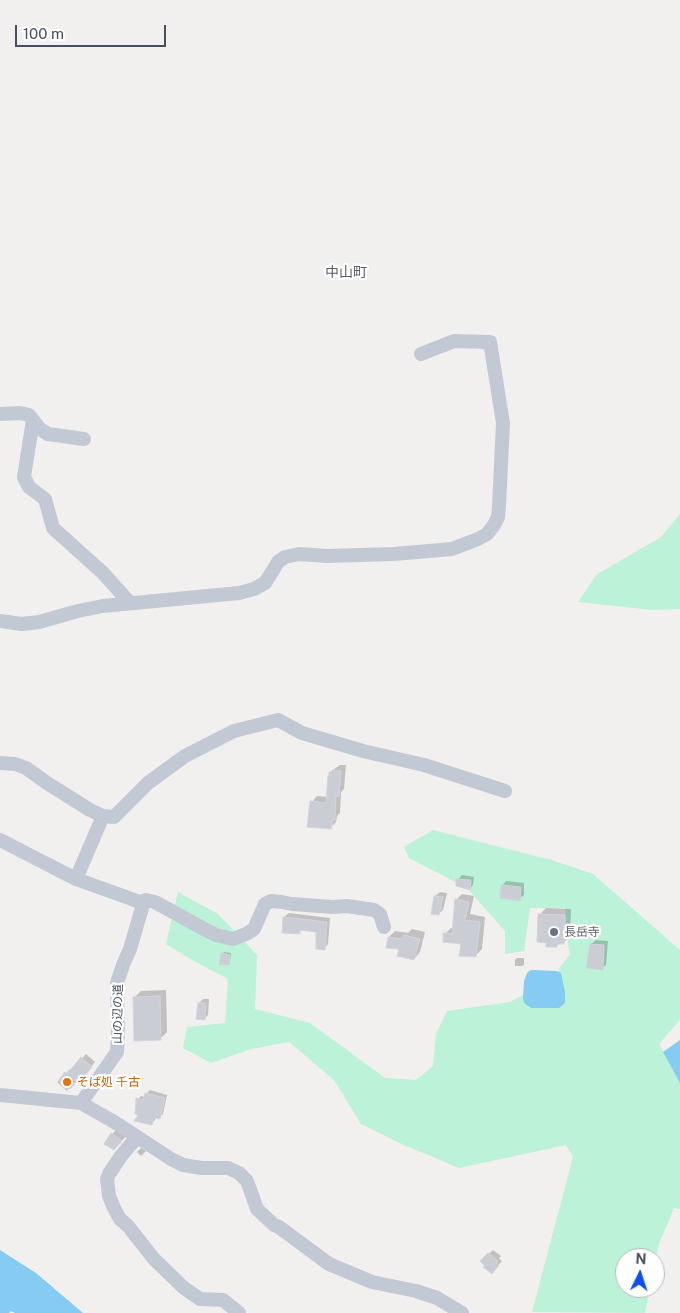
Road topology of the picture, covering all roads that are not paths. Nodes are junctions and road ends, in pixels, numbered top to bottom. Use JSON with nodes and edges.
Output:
{"nodes":[{"id":1,"x":421,"y":354,"type":"dead end"},
{"id":2,"x":0,"y":414,"type":"edge"},
{"id":3,"x":33,"y":420,"type":"junction"},
{"id":4,"x":84,"y":439,"type":"dead end"},
{"id":5,"x":130,"y":603,"type":"junction"},
{"id":6,"x":0,"y":621,"type":"edge"},
{"id":7,"x":0,"y":762,"type":"edge"},
{"id":8,"x":505,"y":791,"type":"dead end"},
{"id":9,"x":103,"y":816,"type":"junction"},
{"id":10,"x":0,"y":840,"type":"edge"},
{"id":11,"x":76,"y":879,"type":"junction"},
{"id":12,"x":140,"y":902,"type":"junction"},
{"id":13,"x":384,"y":927,"type":"dead end"},
{"id":14,"x":0,"y":1095,"type":"edge"},
{"id":15,"x":81,"y":1103,"type":"junction"},
{"id":16,"x":138,"y":1137,"type":"junction"},
{"id":17,"x":239,"y":1313,"type":"edge"},
{"id":18,"x":462,"y":1313,"type":"edge"}],
"edges":[{"from":1,"to":5,"type":"street"},
{"from":2,"to":3,"type":"street"},
{"from":3,"to":4,"type":"street"},
{"from":3,"to":5,"type":"street"},
{"from":5,"to":6,"type":"street"},
{"from":7,"to":9,"type":"street"},
{"from":8,"to":9,"type":"street"},
{"from":9,"to":11,"type":"street"},
{"from":10,"to":11,"type":"street"},
{"from":11,"to":12,"type":"street"},
{"from":12,"to":13,"type":"street"},
{"from":12,"to":15,"type":"street","name":"山の辺の道"},
{"from":14,"to":15,"type":"street"},
{"from":15,"to":16,"type":"street"},
{"from":16,"to":17,"type":"street"},
{"from":16,"to":18,"type":"street"}]}
